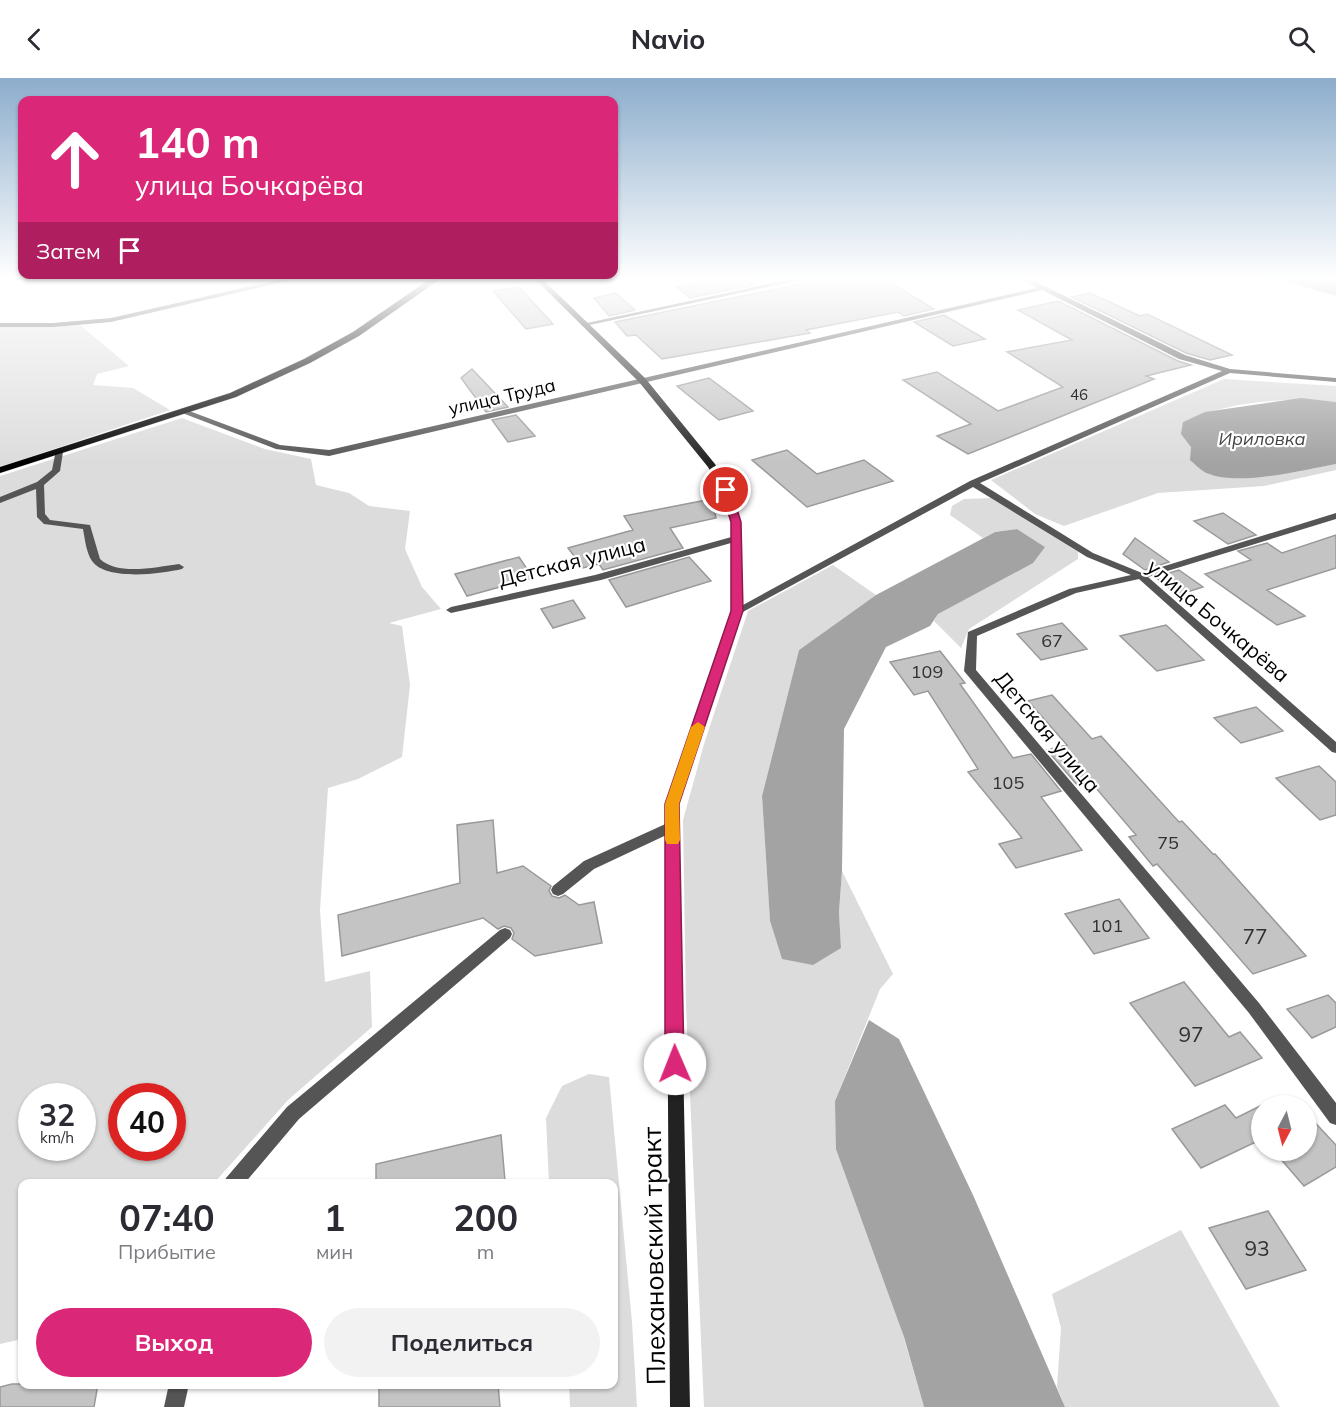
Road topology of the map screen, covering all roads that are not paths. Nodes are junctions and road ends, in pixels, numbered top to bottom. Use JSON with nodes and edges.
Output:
{"nodes":[{"id":1,"x":347,"y":339,"type":"edge"},
{"id":2,"x":600,"y":339,"type":"edge"},
{"id":3,"x":820,"y":339,"type":"edge"},
{"id":4,"x":1146,"y":339,"type":"edge"},
{"id":5,"x":1229,"y":371,"type":"junction"},
{"id":6,"x":642,"y":380,"type":"junction"},
{"id":7,"x":1336,"y":380,"type":"edge"},
{"id":8,"x":181,"y":411,"type":"junction"},
{"id":9,"x":59,"y":452,"type":"junction"},
{"id":10,"x":0,"y":470,"type":"edge"},
{"id":11,"x":973,"y":483,"type":"junction"},
{"id":12,"x":40,"y":484,"type":"junction"},
{"id":13,"x":0,"y":500,"type":"edge"},
{"id":14,"x":1336,"y":516,"type":"edge"},
{"id":15,"x":735,"y":539,"type":"junction"},
{"id":16,"x":179,"y":567,"type":"dead end"},
{"id":17,"x":1141,"y":576,"type":"junction"},
{"id":18,"x":451,"y":610,"type":"dead end"},
{"id":19,"x":737,"y":611,"type":"junction"},
{"id":20,"x":1336,"y":749,"type":"edge"},
{"id":21,"x":672,"y":826,"type":"junction"},
{"id":22,"x":558,"y":890,"type":"dead end"},
{"id":23,"x":505,"y":934,"type":"dead end"},
{"id":24,"x":1336,"y":1117,"type":"edge"},
{"id":25,"x":236,"y":1179,"type":"edge"},
{"id":26,"x":178,"y":1389,"type":"edge"},
{"id":27,"x":174,"y":1407,"type":"edge"},
{"id":28,"x":680,"y":1407,"type":"edge"}],
"edges":[{"from":1,"to":8,"type":"main road"},
{"from":2,"to":6,"type":"street"},
{"from":3,"to":6,"type":"street","name":"улица Труда"},
{"from":4,"to":5,"type":"street"},
{"from":5,"to":7,"type":"street"},
{"from":5,"to":11,"type":"street"},
{"from":6,"to":8,"type":"street","name":"улица Труда"},
{"from":6,"to":15,"type":"street"},
{"from":8,"to":9,"type":"main road"},
{"from":9,"to":10,"type":"main road"},
{"from":9,"to":12,"type":"street"},
{"from":11,"to":17,"type":"street","name":"улица Бочкарёва"},
{"from":11,"to":19,"type":"street"},
{"from":12,"to":13,"type":"street"},
{"from":12,"to":16,"type":"street"},
{"from":14,"to":17,"type":"street","name":"Детская улица"},
{"from":15,"to":18,"type":"street","name":"Детская улица"},
{"from":15,"to":19,"type":"street"},
{"from":17,"to":20,"type":"street","name":"улица Бочкарёва"},
{"from":17,"to":24,"type":"street","name":"Детская улица"},
{"from":19,"to":21,"type":"street","name":"Плехановский тракт"},
{"from":21,"to":22,"type":"street"},
{"from":21,"to":28,"type":"street","name":"Плехановский тракт"},
{"from":23,"to":25,"type":"street"},
{"from":26,"to":27,"type":"street"}]}
